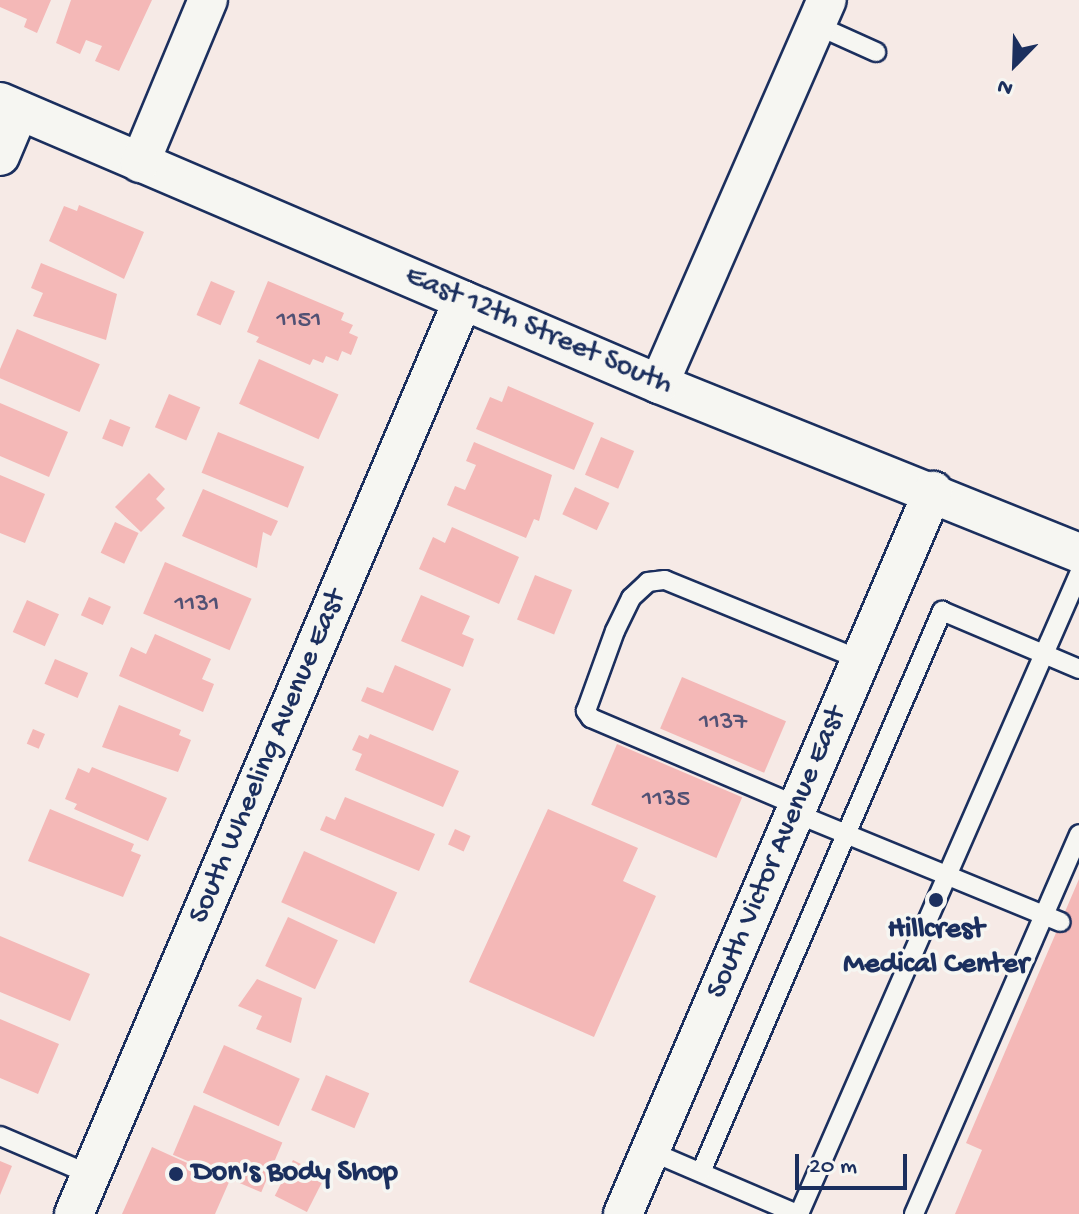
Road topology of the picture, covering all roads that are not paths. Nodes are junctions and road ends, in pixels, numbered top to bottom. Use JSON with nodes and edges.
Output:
{"nodes":[{"id":1,"x":208,"y":0,"type":"edge"},
{"id":2,"x":821,"y":12,"type":"edge"},
{"id":3,"x":876,"y":52,"type":"dead end"},
{"id":4,"x":10,"y":106,"type":"edge"},
{"id":5,"x":0,"y":156,"type":"edge"},
{"id":6,"x":140,"y":163,"type":"junction"},
{"id":7,"x":463,"y":300,"type":"junction"},
{"id":8,"x":659,"y":384,"type":"junction"},
{"id":9,"x":933,"y":491,"type":"junction"},
{"id":10,"x":1079,"y":553,"type":"edge"},
{"id":11,"x":1079,"y":574,"type":"edge"},
{"id":12,"x":1042,"y":653,"type":"junction"},
{"id":13,"x":861,"y":660,"type":"junction"},
{"id":14,"x":1079,"y":669,"type":"edge"},
{"id":15,"x":797,"y":809,"type":"junction"},
{"id":16,"x":848,"y":834,"type":"junction"},
{"id":17,"x":1079,"y":834,"type":"edge"},
{"id":18,"x":946,"y":874,"type":"junction"},
{"id":19,"x":1052,"y":918,"type":"junction"},
{"id":20,"x":0,"y":1136,"type":"edge"},
{"id":21,"x":650,"y":1151,"type":"junction"},
{"id":22,"x":701,"y":1172,"type":"junction"},
{"id":23,"x":91,"y":1175,"type":"junction"},
{"id":24,"x":74,"y":1214,"type":"edge"},
{"id":25,"x":623,"y":1214,"type":"edge"},
{"id":26,"x":798,"y":1214,"type":"edge"},
{"id":27,"x":914,"y":1214,"type":"edge"}],
"edges":[{"from":1,"to":6,"type":"street"},
{"from":2,"to":3,"type":"lane"},
{"from":2,"to":8,"type":"street"},
{"from":4,"to":5,"type":"street"},
{"from":4,"to":6,"type":"street","name":"East 12th Street South"},
{"from":6,"to":7,"type":"street","name":"East 12th Street South"},
{"from":7,"to":8,"type":"street","name":"East 12th Street South"},
{"from":7,"to":23,"type":"street","name":"South Wheeling Avenue East"},
{"from":8,"to":9,"type":"street","name":"East 12th Street South"},
{"from":9,"to":10,"type":"street","name":"East 12th Street South"},
{"from":9,"to":13,"type":"street","name":"South Victor Avenue East"},
{"from":11,"to":12,"type":"lane"},
{"from":12,"to":14,"type":"lane"},
{"from":12,"to":16,"type":"lane"},
{"from":12,"to":18,"type":"lane"},
{"from":13,"to":15,"type":"street","name":"South Victor Avenue East"},
{"from":13,"to":15,"type":"lane"},
{"from":15,"to":16,"type":"lane"},
{"from":15,"to":21,"type":"street","name":"South Victor Avenue East"},
{"from":16,"to":18,"type":"lane"},
{"from":16,"to":22,"type":"lane"},
{"from":17,"to":19,"type":"lane"},
{"from":18,"to":19,"type":"lane"},
{"from":18,"to":26,"type":"lane"},
{"from":19,"to":27,"type":"lane"},
{"from":20,"to":23,"type":"lane"},
{"from":21,"to":22,"type":"lane"},
{"from":21,"to":25,"type":"street","name":"South Victor Avenue East"},
{"from":22,"to":26,"type":"lane"},
{"from":23,"to":24,"type":"street","name":"South Wheeling Avenue East"}]}
